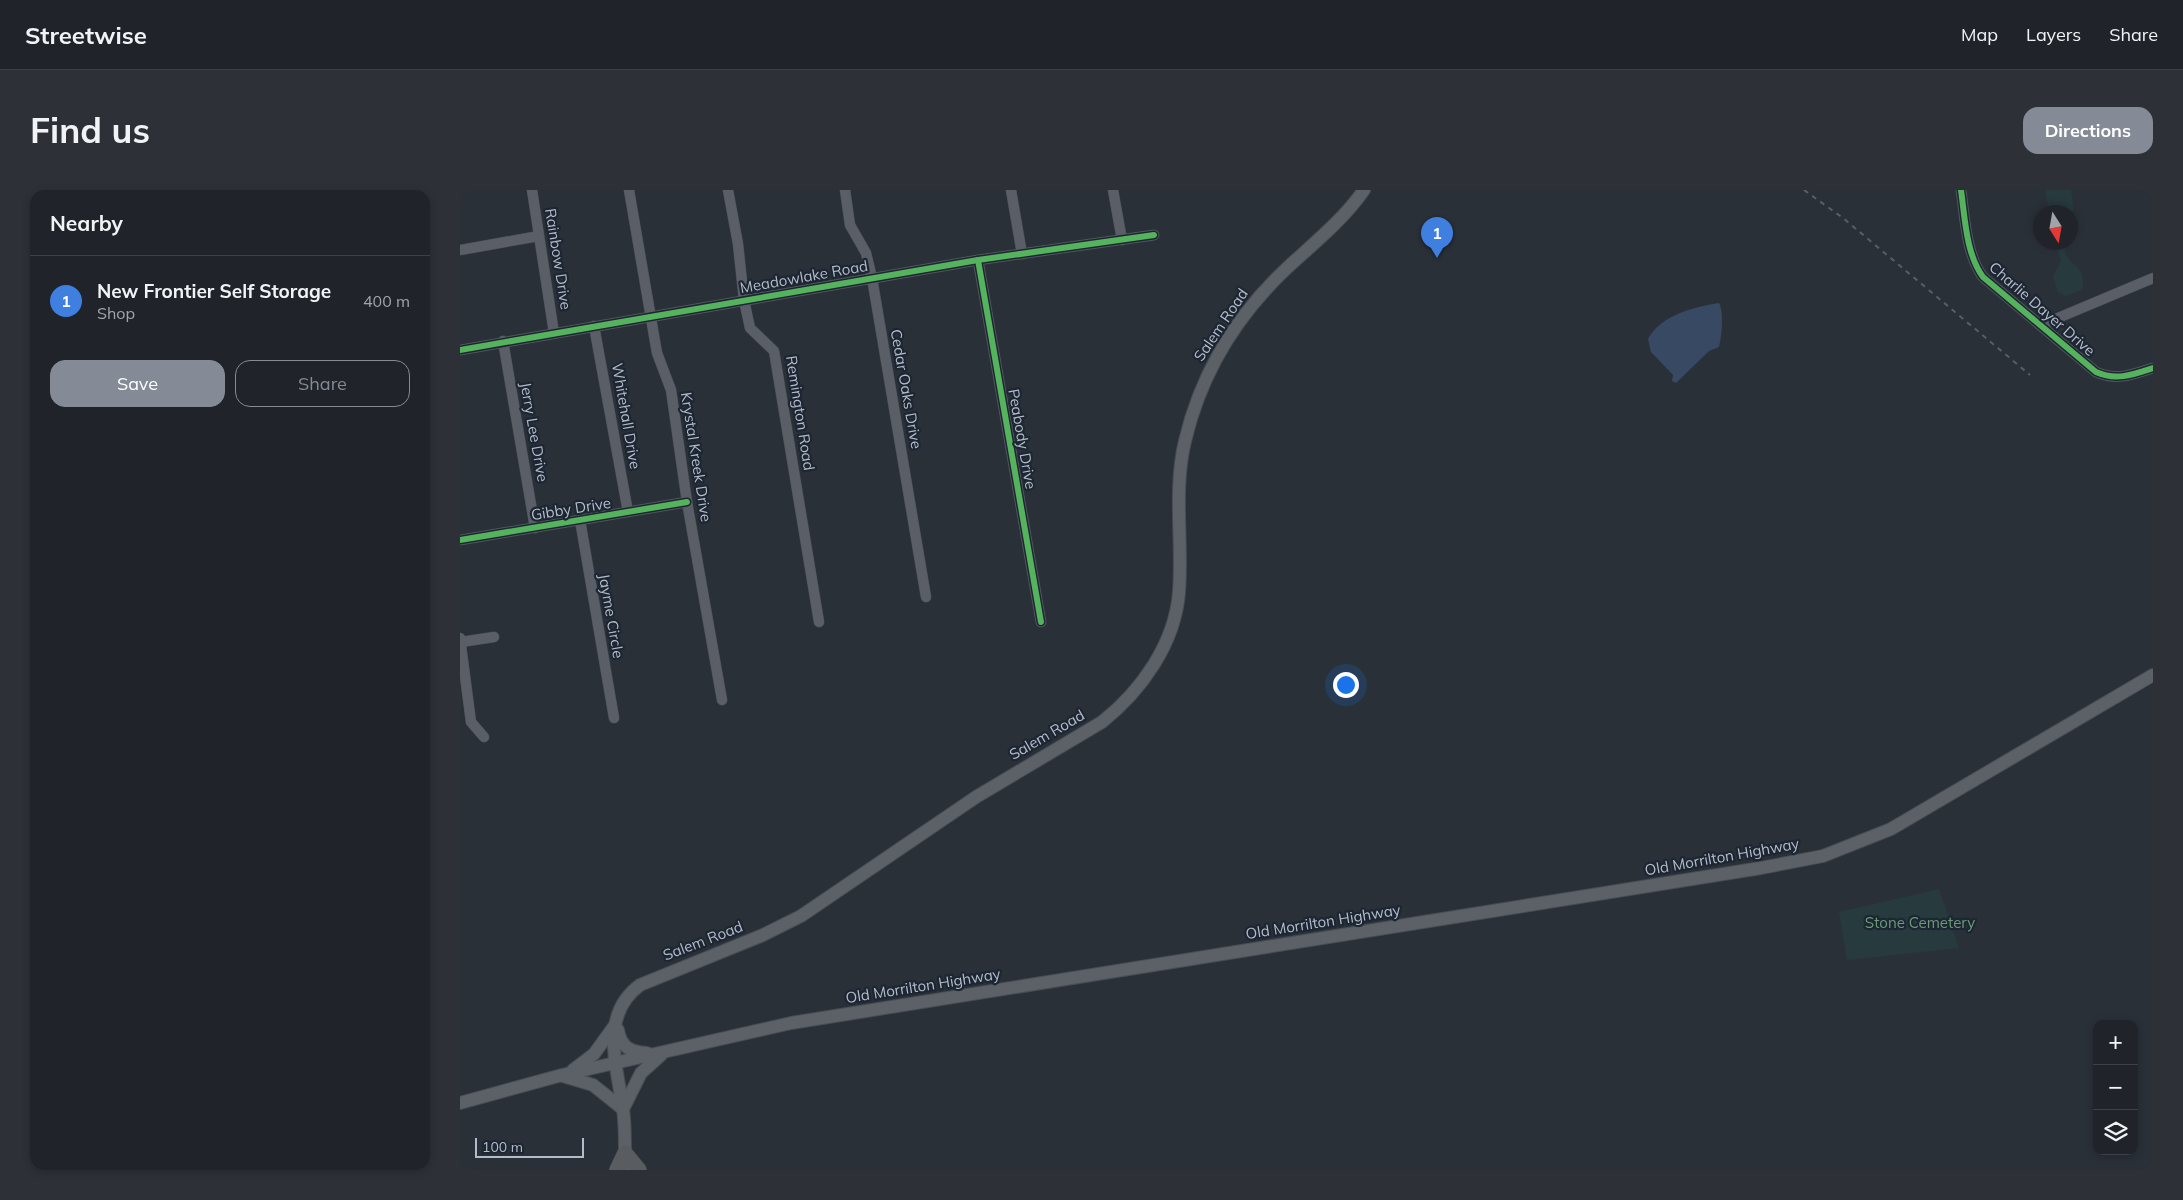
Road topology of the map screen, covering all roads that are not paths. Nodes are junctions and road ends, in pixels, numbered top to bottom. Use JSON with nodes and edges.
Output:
{"nodes":[{"id":1,"x":532,"y":190,"type":"edge"},
{"id":2,"x":629,"y":190,"type":"edge"},
{"id":3,"x":728,"y":190,"type":"edge"},
{"id":4,"x":845,"y":190,"type":"edge"},
{"id":5,"x":1011,"y":190,"type":"edge"},
{"id":6,"x":1113,"y":190,"type":"edge"},
{"id":7,"x":1364,"y":190,"type":"edge"},
{"id":8,"x":1960,"y":190,"type":"edge"},
{"id":9,"x":539,"y":236,"type":"junction"},
{"id":10,"x":1154,"y":236,"type":"dead end"},
{"id":11,"x":1122,"y":240,"type":"junction"},
{"id":12,"x":460,"y":250,"type":"edge"},
{"id":13,"x":1022,"y":254,"type":"junction"},
{"id":14,"x":978,"y":260,"type":"junction"},
{"id":15,"x":872,"y":278,"type":"junction"},
{"id":16,"x":2153,"y":278,"type":"edge"},
{"id":17,"x":744,"y":300,"type":"junction"},
{"id":18,"x":649,"y":317,"type":"junction"},
{"id":19,"x":594,"y":326,"type":"junction"},
{"id":20,"x":2042,"y":326,"type":"junction"},
{"id":21,"x":554,"y":333,"type":"junction"},
{"id":22,"x":503,"y":342,"type":"junction"},
{"id":23,"x":460,"y":350,"type":"edge"},
{"id":24,"x":2153,"y":368,"type":"edge"},
{"id":25,"x":687,"y":502,"type":"junction"},
{"id":26,"x":628,"y":512,"type":"junction"},
{"id":27,"x":580,"y":520,"type":"junction"},
{"id":28,"x":534,"y":528,"type":"junction"},
{"id":29,"x":460,"y":540,"type":"edge"},
{"id":30,"x":926,"y":597,"type":"dead end"},
{"id":31,"x":819,"y":622,"type":"dead end"},
{"id":32,"x":1041,"y":622,"type":"dead end"},
{"id":33,"x":494,"y":637,"type":"dead end"},
{"id":34,"x":460,"y":640,"type":"edge"},
{"id":35,"x":2153,"y":675,"type":"edge"},
{"id":36,"x":722,"y":700,"type":"dead end"},
{"id":37,"x":614,"y":718,"type":"dead end"},
{"id":38,"x":484,"y":736,"type":"dead end"},
{"id":39,"x":616,"y":1023,"type":"junction"},
{"id":40,"x":662,"y":1053,"type":"junction"},
{"id":41,"x":615,"y":1064,"type":"junction"},
{"id":42,"x":562,"y":1075,"type":"junction"},
{"id":43,"x":460,"y":1103,"type":"edge"},
{"id":44,"x":623,"y":1109,"type":"junction"},
{"id":45,"x":625,"y":1153,"type":"junction"},
{"id":46,"x":617,"y":1170,"type":"edge"},
{"id":47,"x":626,"y":1170,"type":"edge"},
{"id":48,"x":639,"y":1170,"type":"edge"}],
"edges":[{"from":1,"to":9,"type":"street","name":"Rainbow Drive"},
{"from":2,"to":18,"type":"street","name":"Krystal Kreek Drive"},
{"from":3,"to":17,"type":"street","name":"Remington Road"},
{"from":4,"to":15,"type":"street","name":"Cedar Oaks Drive"},
{"from":5,"to":13,"type":"street"},
{"from":6,"to":11,"type":"street"},
{"from":7,"to":39,"type":"main road","name":"Salem Road"},
{"from":8,"to":20,"type":"street","name":"Charlie Dayer Drive"},
{"from":9,"to":12,"type":"street"},
{"from":9,"to":21,"type":"street","name":"Rainbow Drive"},
{"from":10,"to":11,"type":"street","name":"Meadowlake Road"},
{"from":11,"to":13,"type":"street","name":"Meadowlake Road"},
{"from":13,"to":14,"type":"street","name":"Meadowlake Road"},
{"from":14,"to":15,"type":"street","name":"Meadowlake Road"},
{"from":14,"to":32,"type":"street","name":"Peabody Drive"},
{"from":15,"to":17,"type":"street","name":"Meadowlake Road"},
{"from":15,"to":30,"type":"street","name":"Cedar Oaks Drive"},
{"from":16,"to":20,"type":"street"},
{"from":17,"to":18,"type":"street","name":"Meadowlake Road"},
{"from":17,"to":31,"type":"street","name":"Remington Road"},
{"from":18,"to":19,"type":"street","name":"Meadowlake Road"},
{"from":18,"to":25,"type":"street","name":"Krystal Kreek Drive"},
{"from":19,"to":21,"type":"street","name":"Meadowlake Road"},
{"from":19,"to":26,"type":"street","name":"Whitehall Drive"},
{"from":20,"to":24,"type":"street","name":"Charlie Dayer Drive"},
{"from":21,"to":22,"type":"street","name":"Meadowlake Road"},
{"from":22,"to":23,"type":"street","name":"Meadowlake Road"},
{"from":22,"to":28,"type":"street","name":"Jerry Lee Drive"},
{"from":25,"to":26,"type":"street","name":"Gibby Drive"},
{"from":25,"to":36,"type":"street","name":"Krystal Kreek Drive"},
{"from":26,"to":27,"type":"street","name":"Gibby Drive"},
{"from":27,"to":28,"type":"street","name":"Gibby Drive"},
{"from":27,"to":37,"type":"street","name":"Jayme Circle"},
{"from":28,"to":29,"type":"street","name":"Gibby Drive"},
{"from":33,"to":34,"type":"street"},
{"from":34,"to":38,"type":"street"},
{"from":35,"to":40,"type":"main road","name":"Old Morrilton Highway"},
{"from":39,"to":40,"type":"main road"},
{"from":39,"to":41,"type":"main road","name":"Salem Road"},
{"from":39,"to":42,"type":"main road"},
{"from":40,"to":41,"type":"main road","name":"Old Morrilton Highway"},
{"from":40,"to":44,"type":"main road"},
{"from":41,"to":42,"type":"main road","name":"Old Morrilton Highway"},
{"from":41,"to":44,"type":"main road","name":"Salem Road"},
{"from":42,"to":43,"type":"main road","name":"Old Morrilton Highway"},
{"from":42,"to":44,"type":"main road"},
{"from":44,"to":45,"type":"main road","name":"Salem Road"},
{"from":45,"to":46,"type":"highway"},
{"from":45,"to":47,"type":"main road","name":"Salem Road"},
{"from":45,"to":48,"type":"highway"}]}
